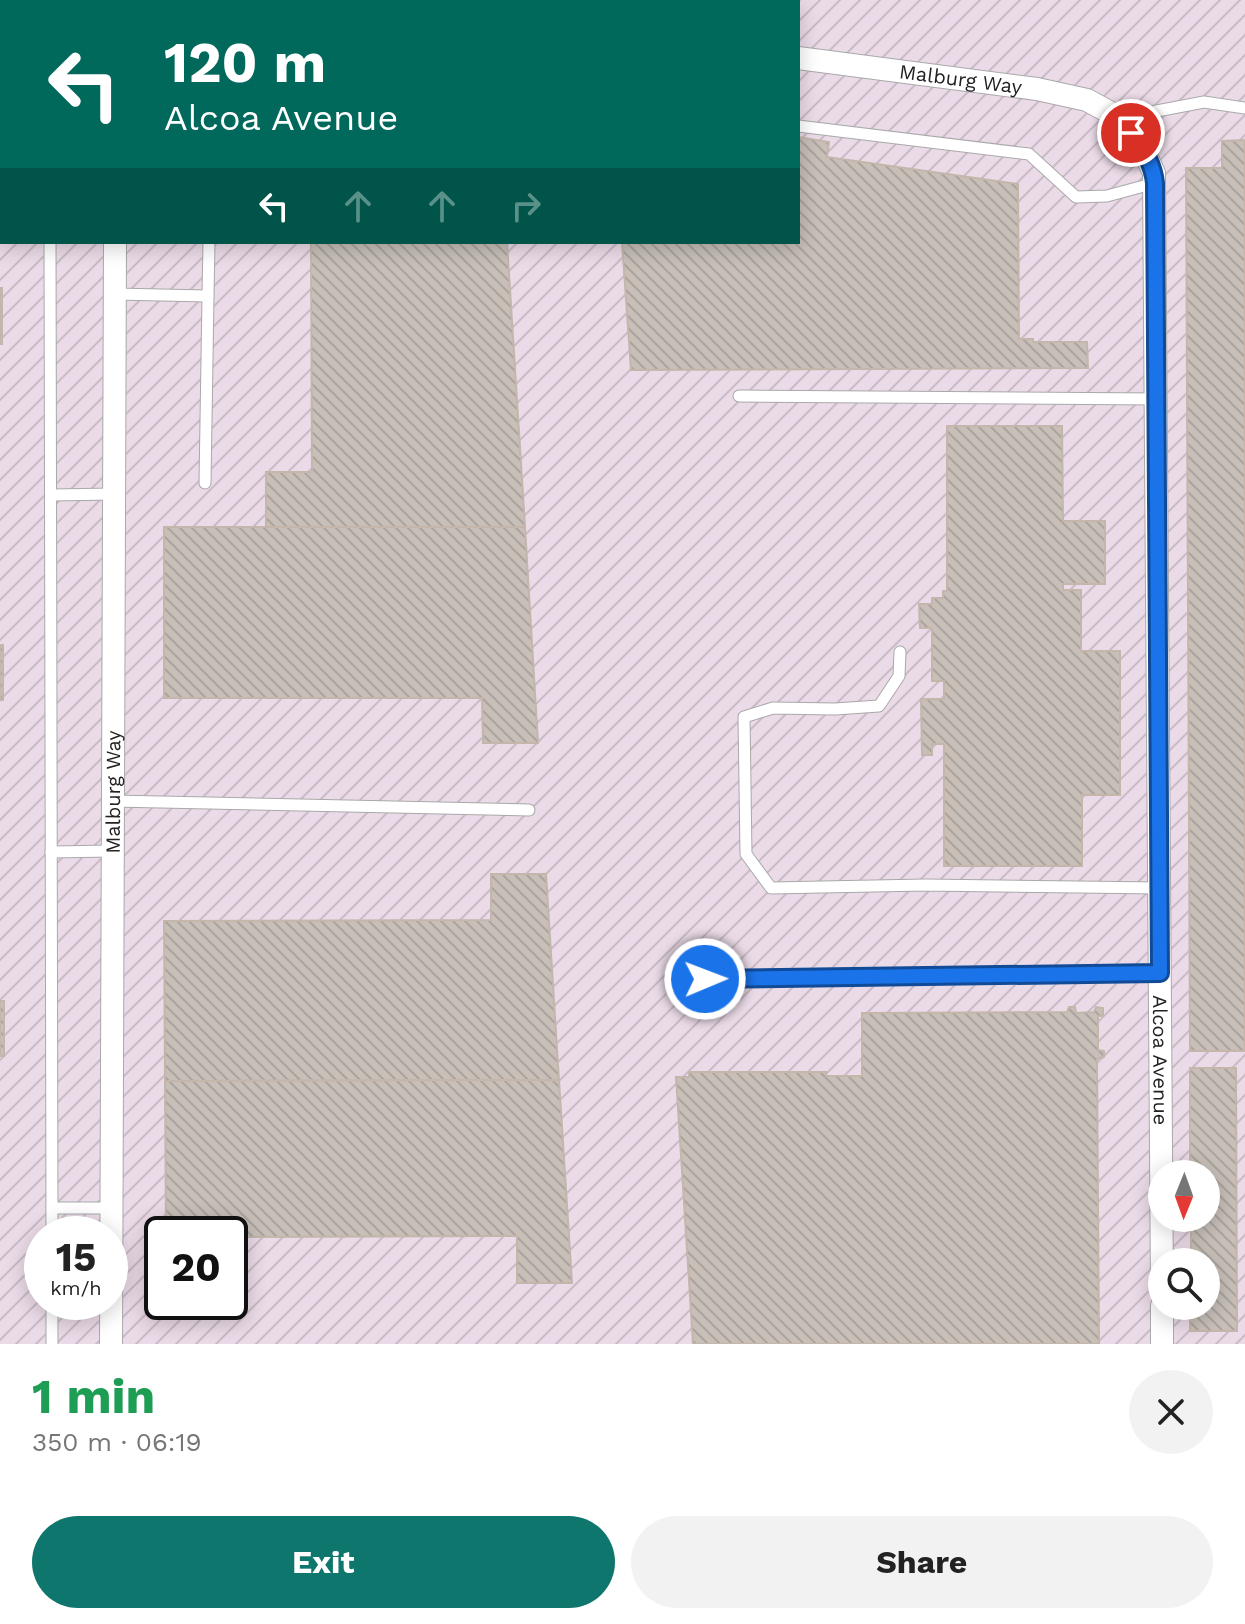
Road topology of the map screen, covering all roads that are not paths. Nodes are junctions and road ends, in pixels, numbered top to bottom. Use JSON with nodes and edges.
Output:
{"nodes":[{"id":1,"x":800,"y":58,"type":"edge"},
{"id":2,"x":1245,"y":108,"type":"edge"},
{"id":3,"x":1120,"y":118,"type":"junction"},
{"id":4,"x":800,"y":126,"type":"edge"},
{"id":5,"x":1155,"y":183,"type":"junction"},
{"id":6,"x":50,"y":244,"type":"edge"},
{"id":7,"x":115,"y":244,"type":"edge"},
{"id":8,"x":209,"y":244,"type":"edge"},
{"id":9,"x":114,"y":294,"type":"junction"},
{"id":10,"x":208,"y":296,"type":"junction"},
{"id":11,"x":739,"y":396,"type":"dead end"},
{"id":12,"x":1156,"y":399,"type":"junction"},
{"id":13,"x":205,"y":483,"type":"dead end"},
{"id":14,"x":114,"y":494,"type":"junction"},
{"id":15,"x":51,"y":495,"type":"junction"},
{"id":16,"x":900,"y":652,"type":"dead end"},
{"id":17,"x":113,"y":801,"type":"junction"},
{"id":18,"x":529,"y":810,"type":"dead end"},
{"id":19,"x":112,"y":851,"type":"junction"},
{"id":20,"x":51,"y":852,"type":"junction"},
{"id":21,"x":1159,"y":888,"type":"junction"},
{"id":22,"x":1160,"y":973,"type":"junction"},
{"id":23,"x":705,"y":979,"type":"dead end"},
{"id":24,"x":52,"y":1208,"type":"junction"},
{"id":25,"x":111,"y":1208,"type":"junction"},
{"id":26,"x":52,"y":1216,"type":"edge"},
{"id":27,"x":1162,"y":1248,"type":"edge"},
{"id":28,"x":52,"y":1320,"type":"edge"},
{"id":29,"x":1162,"y":1320,"type":"edge"},
{"id":30,"x":52,"y":1344,"type":"edge"},
{"id":31,"x":111,"y":1344,"type":"edge"},
{"id":32,"x":1162,"y":1344,"type":"edge"}],
"edges":[{"from":1,"to":3,"type":"street","name":"Malburg Way"},
{"from":2,"to":3,"type":"lane"},
{"from":3,"to":5,"type":"street","name":"Alcoa Avenue"},
{"from":4,"to":5,"type":"lane"},
{"from":5,"to":12,"type":"street","name":"Alcoa Avenue"},
{"from":6,"to":15,"type":"lane"},
{"from":7,"to":9,"type":"street","name":"Malburg Way"},
{"from":8,"to":10,"type":"lane"},
{"from":9,"to":10,"type":"lane"},
{"from":9,"to":14,"type":"street","name":"Malburg Way"},
{"from":10,"to":13,"type":"lane"},
{"from":11,"to":12,"type":"lane"},
{"from":12,"to":21,"type":"street","name":"Alcoa Avenue"},
{"from":14,"to":15,"type":"lane"},
{"from":14,"to":17,"type":"street","name":"Malburg Way"},
{"from":15,"to":20,"type":"lane"},
{"from":16,"to":21,"type":"lane"},
{"from":17,"to":18,"type":"lane"},
{"from":17,"to":19,"type":"street","name":"Malburg Way"},
{"from":19,"to":20,"type":"lane"},
{"from":19,"to":25,"type":"street","name":"Malburg Way"},
{"from":20,"to":24,"type":"lane"},
{"from":21,"to":22,"type":"street","name":"Alcoa Avenue"},
{"from":22,"to":23,"type":"lane"},
{"from":22,"to":27,"type":"street","name":"Alcoa Avenue"},
{"from":24,"to":25,"type":"lane"},
{"from":24,"to":26,"type":"lane"},
{"from":25,"to":31,"type":"street","name":"Malburg Way"},
{"from":28,"to":30,"type":"lane"},
{"from":29,"to":32,"type":"street"}]}
